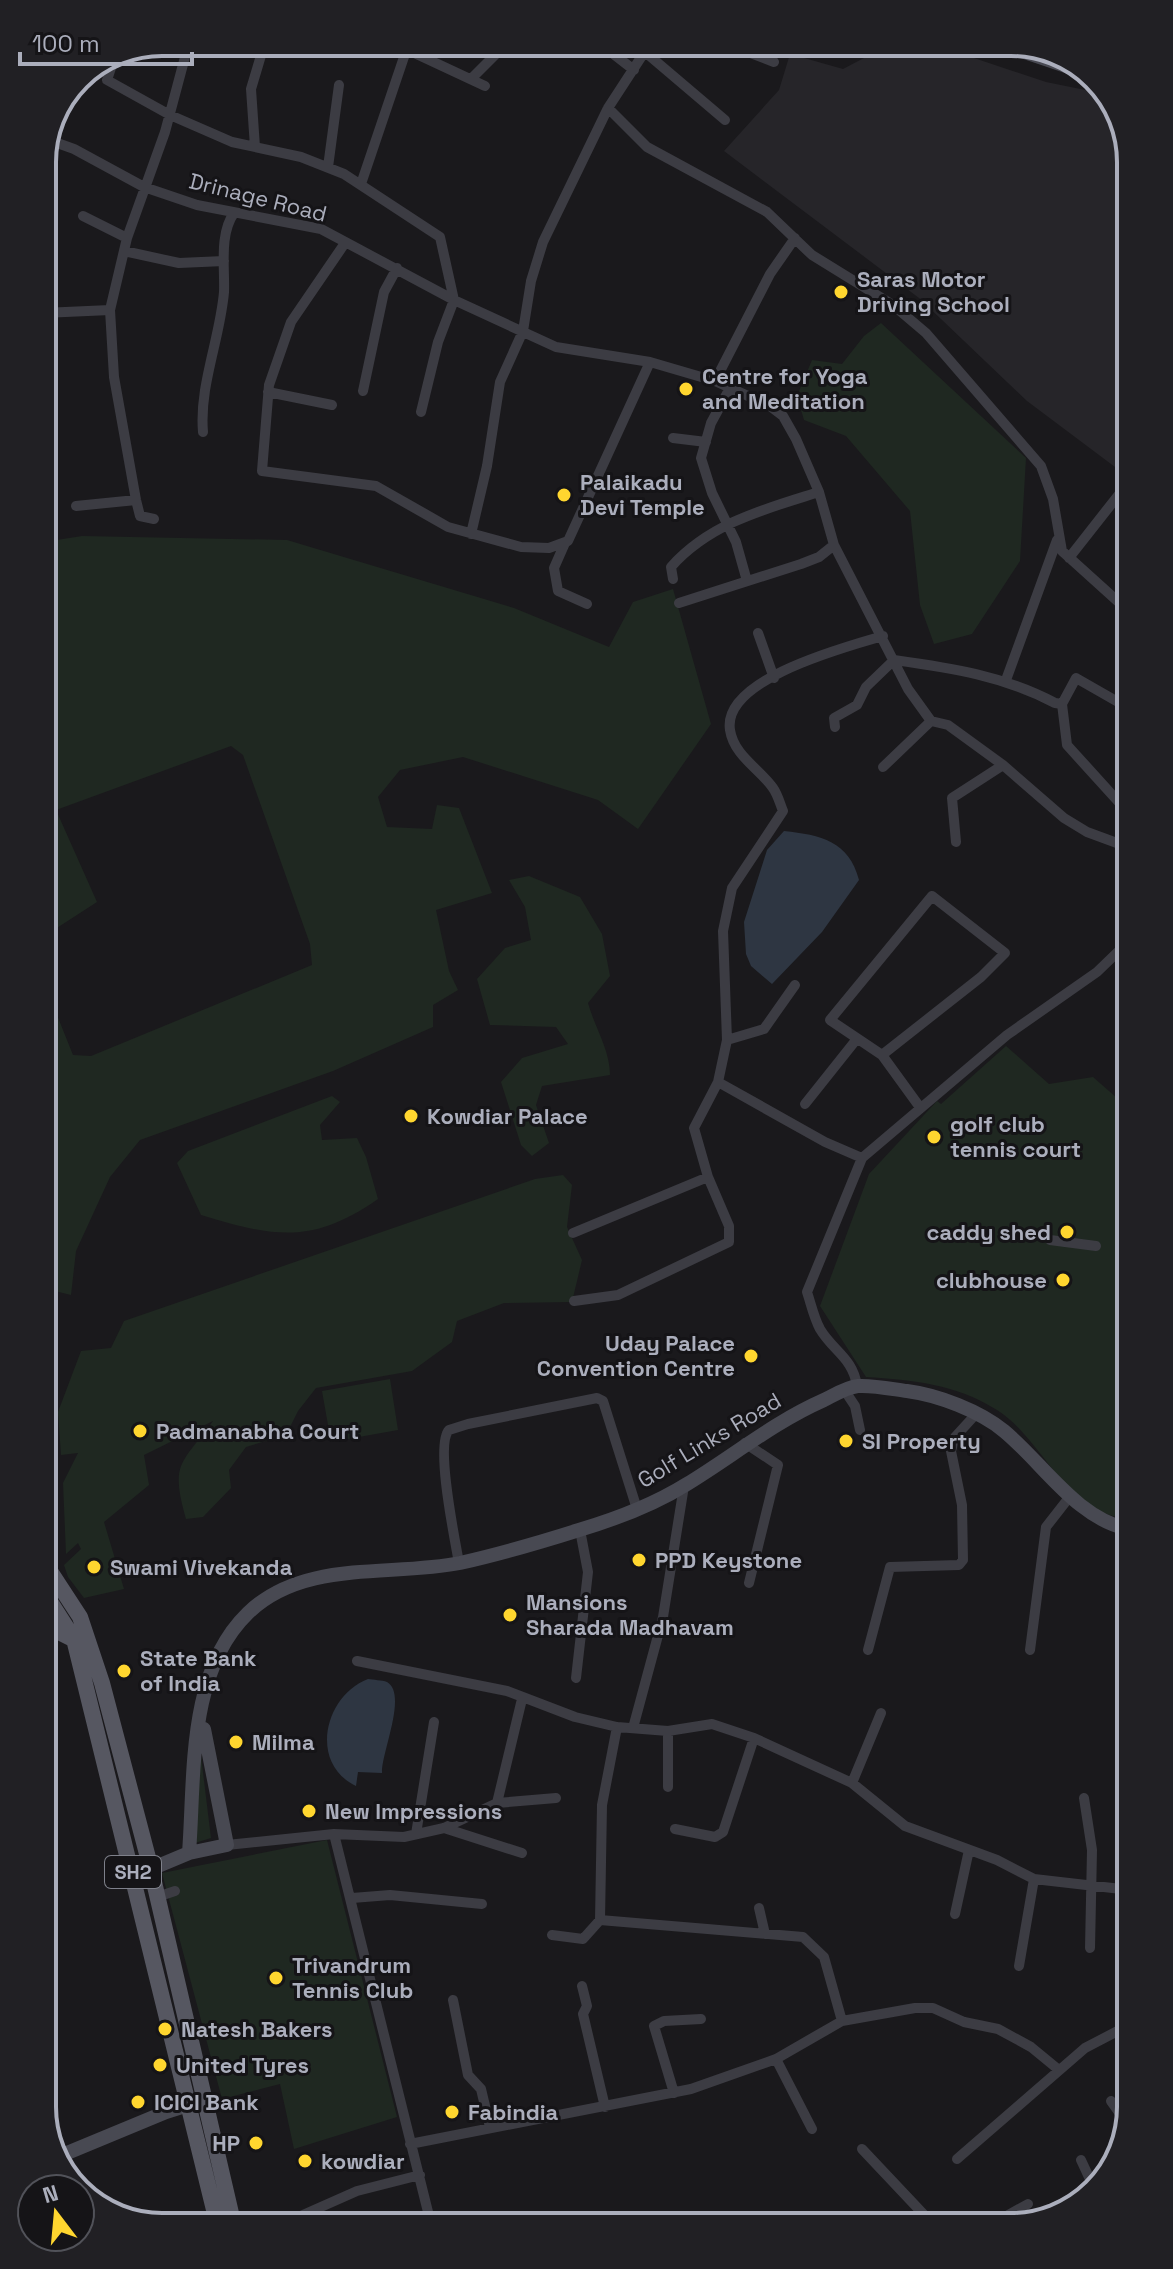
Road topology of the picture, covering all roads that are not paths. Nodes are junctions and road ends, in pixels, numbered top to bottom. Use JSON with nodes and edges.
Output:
{"nodes":[{"id":1,"x":185,"y":56,"type":"edge"},
{"id":2,"x":261,"y":56,"type":"edge"},
{"id":3,"x":404,"y":56,"type":"edge"},
{"id":4,"x":421,"y":56,"type":"edge"},
{"id":5,"x":494,"y":56,"type":"edge"},
{"id":6,"x":616,"y":56,"type":"edge"},
{"id":7,"x":643,"y":56,"type":"edge"},
{"id":8,"x":657,"y":56,"type":"edge"},
{"id":9,"x":758,"y":56,"type":"edge"},
{"id":10,"x":774,"y":62,"type":"dead end"},
{"id":11,"x":111,"y":69,"type":"edge"},
{"id":12,"x":634,"y":70,"type":"junction"},
{"id":13,"x":471,"y":79,"type":"junction"},
{"id":14,"x":339,"y":85,"type":"dead end"},
{"id":15,"x":485,"y":86,"type":"dead end"},
{"id":16,"x":608,"y":108,"type":"junction"},
{"id":17,"x":170,"y":115,"type":"junction"},
{"id":18,"x":725,"y":120,"type":"dead end"},
{"id":19,"x":58,"y":143,"type":"edge"},
{"id":20,"x":255,"y":147,"type":"junction"},
{"id":21,"x":328,"y":167,"type":"junction"},
{"id":22,"x":361,"y":184,"type":"junction"},
{"id":23,"x":144,"y":187,"type":"junction"},
{"id":24,"x":234,"y":213,"type":"junction"},
{"id":25,"x":83,"y":216,"type":"dead end"},
{"id":26,"x":127,"y":238,"type":"junction"},
{"id":27,"x":795,"y":238,"type":"junction"},
{"id":28,"x":345,"y":243,"type":"junction"},
{"id":29,"x":124,"y":251,"type":"junction"},
{"id":30,"x":224,"y":261,"type":"junction"},
{"id":31,"x":397,"y":268,"type":"junction"},
{"id":32,"x":454,"y":300,"type":"junction"},
{"id":33,"x":110,"y":310,"type":"junction"},
{"id":34,"x":56,"y":312,"type":"edge"},
{"id":35,"x":523,"y":331,"type":"junction"},
{"id":36,"x":650,"y":362,"type":"junction"},
{"id":37,"x":715,"y":381,"type":"junction"},
{"id":38,"x":730,"y":388,"type":"junction"},
{"id":39,"x":363,"y":391,"type":"dead end"},
{"id":40,"x":268,"y":392,"type":"junction"},
{"id":41,"x":332,"y":405,"type":"dead end"},
{"id":42,"x":421,"y":412,"type":"dead end"},
{"id":43,"x":203,"y":432,"type":"dead end"},
{"id":44,"x":673,"y":438,"type":"dead end"},
{"id":45,"x":706,"y":442,"type":"junction"},
{"id":46,"x":819,"y":492,"type":"junction"},
{"id":47,"x":1117,"y":497,"type":"edge"},
{"id":48,"x":136,"y":500,"type":"junction"},
{"id":49,"x":76,"y":506,"type":"dead end"},
{"id":50,"x":154,"y":519,"type":"dead end"},
{"id":51,"x":728,"y":522,"type":"junction"},
{"id":52,"x":471,"y":534,"type":"junction"},
{"id":53,"x":1057,"y":540,"type":"junction"},
{"id":54,"x":565,"y":543,"type":"junction"},
{"id":55,"x":834,"y":545,"type":"junction"},
{"id":56,"x":1069,"y":558,"type":"junction"},
{"id":57,"x":673,"y":579,"type":"dead end"},
{"id":58,"x":747,"y":581,"type":"junction"},
{"id":59,"x":1117,"y":601,"type":"edge"},
{"id":60,"x":679,"y":603,"type":"dead end"},
{"id":61,"x":587,"y":604,"type":"dead end"},
{"id":62,"x":758,"y":633,"type":"dead end"},
{"id":63,"x":883,"y":636,"type":"junction"},
{"id":64,"x":894,"y":660,"type":"junction"},
{"id":65,"x":774,"y":678,"type":"junction"},
{"id":66,"x":1006,"y":680,"type":"junction"},
{"id":67,"x":1117,"y":701,"type":"edge"},
{"id":68,"x":1062,"y":704,"type":"junction"},
{"id":69,"x":931,"y":721,"type":"junction"},
{"id":70,"x":835,"y":727,"type":"dead end"},
{"id":71,"x":1003,"y":765,"type":"junction"},
{"id":72,"x":883,"y":767,"type":"dead end"},
{"id":73,"x":1117,"y":800,"type":"edge"},
{"id":74,"x":956,"y":842,"type":"dead end"},
{"id":75,"x":1117,"y":843,"type":"edge"},
{"id":76,"x":1117,"y":953,"type":"edge"},
{"id":77,"x":795,"y":985,"type":"dead end"},
{"id":78,"x":727,"y":1040,"type":"junction"},
{"id":79,"x":856,"y":1040,"type":"junction"},
{"id":80,"x":882,"y":1055,"type":"junction"},
{"id":81,"x":718,"y":1082,"type":"junction"},
{"id":82,"x":805,"y":1104,"type":"dead end"},
{"id":83,"x":919,"y":1106,"type":"junction"},
{"id":84,"x":862,"y":1158,"type":"junction"},
{"id":85,"x":708,"y":1177,"type":"junction"},
{"id":86,"x":573,"y":1233,"type":"dead end"},
{"id":87,"x":1050,"y":1240,"type":"dead end"},
{"id":88,"x":1096,"y":1246,"type":"dead end"},
{"id":89,"x":574,"y":1301,"type":"dead end"},
{"id":90,"x":851,"y":1388,"type":"junction"},
{"id":91,"x":976,"y":1414,"type":"junction"},
{"id":92,"x":860,"y":1430,"type":"dead end"},
{"id":93,"x":745,"y":1443,"type":"junction"},
{"id":94,"x":684,"y":1486,"type":"junction"},
{"id":95,"x":1071,"y":1495,"type":"junction"},
{"id":96,"x":637,"y":1509,"type":"junction"},
{"id":97,"x":1117,"y":1524,"type":"edge"},
{"id":98,"x":580,"y":1530,"type":"junction"},
{"id":99,"x":459,"y":1563,"type":"junction"},
{"id":100,"x":56,"y":1581,"type":"edge"},
{"id":101,"x":749,"y":1583,"type":"dead end"},
{"id":102,"x":56,"y":1611,"type":"edge"},
{"id":103,"x":56,"y":1630,"type":"edge"},
{"id":104,"x":74,"y":1639,"type":"junction"},
{"id":105,"x":868,"y":1650,"type":"dead end"},
{"id":106,"x":1030,"y":1650,"type":"dead end"},
{"id":107,"x":357,"y":1661,"type":"dead end"},
{"id":108,"x":576,"y":1678,"type":"dead end"},
{"id":109,"x":522,"y":1699,"type":"junction"},
{"id":110,"x":200,"y":1709,"type":"junction"},
{"id":111,"x":881,"y":1713,"type":"dead end"},
{"id":112,"x":434,"y":1722,"type":"dead end"},
{"id":113,"x":617,"y":1727,"type":"junction"},
{"id":114,"x":633,"y":1728,"type":"junction"},
{"id":115,"x":668,"y":1731,"type":"junction"},
{"id":116,"x":754,"y":1738,"type":"junction"},
{"id":117,"x":852,"y":1783,"type":"junction"},
{"id":118,"x":668,"y":1787,"type":"dead end"},
{"id":119,"x":556,"y":1798,"type":"dead end"},
{"id":120,"x":1084,"y":1798,"type":"dead end"},
{"id":121,"x":497,"y":1803,"type":"junction"},
{"id":122,"x":444,"y":1828,"type":"junction"},
{"id":123,"x":675,"y":1829,"type":"dead end"},
{"id":124,"x":334,"y":1834,"type":"junction"},
{"id":125,"x":416,"y":1834,"type":"junction"},
{"id":126,"x":227,"y":1845,"type":"junction"},
{"id":127,"x":969,"y":1850,"type":"junction"},
{"id":128,"x":189,"y":1853,"type":"junction"},
{"id":129,"x":522,"y":1853,"type":"dead end"},
{"id":130,"x":151,"y":1869,"type":"junction"},
{"id":131,"x":134,"y":1876,"type":"junction"},
{"id":132,"x":1034,"y":1879,"type":"junction"},
{"id":133,"x":1093,"y":1889,"type":"junction"},
{"id":134,"x":1117,"y":1890,"type":"edge"},
{"id":135,"x":175,"y":1891,"type":"dead end"},
{"id":136,"x":157,"y":1897,"type":"junction"},
{"id":137,"x":352,"y":1898,"type":"junction"},
{"id":138,"x":482,"y":1904,"type":"dead end"},
{"id":139,"x":759,"y":1908,"type":"dead end"},
{"id":140,"x":955,"y":1914,"type":"dead end"},
{"id":141,"x":600,"y":1920,"type":"junction"},
{"id":142,"x":765,"y":1934,"type":"junction"},
{"id":143,"x":552,"y":1935,"type":"dead end"},
{"id":144,"x":1090,"y":1948,"type":"dead end"},
{"id":145,"x":1019,"y":1966,"type":"dead end"},
{"id":146,"x":582,"y":1986,"type":"dead end"},
{"id":147,"x":453,"y":2000,"type":"dead end"},
{"id":148,"x":701,"y":2019,"type":"dead end"},
{"id":149,"x":842,"y":2021,"type":"junction"},
{"id":150,"x":1117,"y":2031,"type":"edge"},
{"id":151,"x":776,"y":2059,"type":"junction"},
{"id":152,"x":1059,"y":2070,"type":"junction"},
{"id":153,"x":674,"y":2093,"type":"junction"},
{"id":154,"x":1111,"y":2101,"type":"dead end"},
{"id":155,"x":196,"y":2102,"type":"junction"},
{"id":156,"x":605,"y":2107,"type":"junction"},
{"id":157,"x":1117,"y":2109,"type":"edge"},
{"id":158,"x":490,"y":2127,"type":"junction"},
{"id":159,"x":812,"y":2129,"type":"dead end"},
{"id":160,"x":410,"y":2144,"type":"junction"},
{"id":161,"x":862,"y":2149,"type":"dead end"},
{"id":162,"x":67,"y":2153,"type":"edge"},
{"id":163,"x":957,"y":2159,"type":"dead end"},
{"id":164,"x":1081,"y":2160,"type":"dead end"},
{"id":165,"x":420,"y":2175,"type":"junction"},
{"id":166,"x":1090,"y":2178,"type":"edge"},
{"id":167,"x":1028,"y":2204,"type":"dead end"},
{"id":168,"x":216,"y":2213,"type":"edge"},
{"id":169,"x":230,"y":2213,"type":"edge"},
{"id":170,"x":307,"y":2213,"type":"edge"},
{"id":171,"x":429,"y":2213,"type":"edge"},
{"id":172,"x":922,"y":2213,"type":"edge"},
{"id":173,"x":1012,"y":2213,"type":"edge"}],
"edges":[{"from":1,"to":17,"type":"street"},
{"from":2,"to":20,"type":"street"},
{"from":3,"to":22,"type":"street"},
{"from":4,"to":13,"type":"street"},
{"from":5,"to":13,"type":"street"},
{"from":6,"to":12,"type":"street"},
{"from":7,"to":12,"type":"street"},
{"from":8,"to":18,"type":"street"},
{"from":9,"to":10,"type":"street"},
{"from":11,"to":17,"type":"street"},
{"from":12,"to":16,"type":"street"},
{"from":13,"to":15,"type":"street"},
{"from":14,"to":21,"type":"street"},
{"from":16,"to":27,"type":"street"},
{"from":16,"to":35,"type":"street"},
{"from":17,"to":20,"type":"street"},
{"from":17,"to":23,"type":"street"},
{"from":19,"to":23,"type":"street","name":"Drinage Road"},
{"from":20,"to":21,"type":"street"},
{"from":21,"to":22,"type":"street"},
{"from":22,"to":32,"type":"street"},
{"from":23,"to":24,"type":"street","name":"Drinage Road"},
{"from":23,"to":26,"type":"street"},
{"from":24,"to":28,"type":"street","name":"Drinage Road"},
{"from":24,"to":30,"type":"street"},
{"from":25,"to":26,"type":"street"},
{"from":26,"to":29,"type":"street"},
{"from":27,"to":37,"type":"street"},
{"from":27,"to":53,"type":"street"},
{"from":28,"to":31,"type":"street","name":"Drinage Road"},
{"from":28,"to":40,"type":"street"},
{"from":29,"to":30,"type":"street"},
{"from":29,"to":33,"type":"street"},
{"from":30,"to":43,"type":"street"},
{"from":31,"to":32,"type":"street","name":"Drinage Road"},
{"from":31,"to":39,"type":"street"},
{"from":32,"to":35,"type":"street","name":"Drinage Road"},
{"from":32,"to":42,"type":"street"},
{"from":33,"to":34,"type":"street"},
{"from":33,"to":48,"type":"street"},
{"from":35,"to":36,"type":"street","name":"Drinage Road"},
{"from":35,"to":52,"type":"street"},
{"from":36,"to":37,"type":"street","name":"Drinage Road"},
{"from":36,"to":54,"type":"street"},
{"from":37,"to":38,"type":"street","name":"Drinage Road"},
{"from":38,"to":45,"type":"street"},
{"from":38,"to":46,"type":"street","name":"Drinage Road"},
{"from":40,"to":41,"type":"street"},
{"from":40,"to":52,"type":"street"},
{"from":44,"to":45,"type":"street"},
{"from":45,"to":51,"type":"street"},
{"from":46,"to":51,"type":"street"},
{"from":46,"to":55,"type":"street","name":"Drinage Road"},
{"from":47,"to":56,"type":"street"},
{"from":48,"to":49,"type":"street"},
{"from":48,"to":50,"type":"street"},
{"from":51,"to":57,"type":"street"},
{"from":51,"to":58,"type":"street"},
{"from":52,"to":54,"type":"street"},
{"from":53,"to":56,"type":"street"},
{"from":53,"to":66,"type":"street"},
{"from":54,"to":61,"type":"street"},
{"from":55,"to":58,"type":"street"},
{"from":55,"to":63,"type":"street","name":"Drinage Road"},
{"from":56,"to":59,"type":"street"},
{"from":58,"to":60,"type":"street"},
{"from":62,"to":65,"type":"street"},
{"from":63,"to":64,"type":"street","name":"Drinage Road"},
{"from":63,"to":65,"type":"street"},
{"from":64,"to":66,"type":"street"},
{"from":64,"to":69,"type":"street","name":"Drinage Road"},
{"from":64,"to":70,"type":"street"},
{"from":65,"to":78,"type":"street"},
{"from":66,"to":68,"type":"street"},
{"from":67,"to":68,"type":"street"},
{"from":68,"to":73,"type":"street"},
{"from":69,"to":71,"type":"street"},
{"from":69,"to":72,"type":"street"},
{"from":71,"to":74,"type":"street"},
{"from":71,"to":75,"type":"street"},
{"from":76,"to":83,"type":"street"},
{"from":77,"to":78,"type":"street"},
{"from":78,"to":81,"type":"street"},
{"from":79,"to":80,"type":"street"},
{"from":79,"to":80,"type":"street"},
{"from":79,"to":82,"type":"street"},
{"from":80,"to":83,"type":"street"},
{"from":81,"to":84,"type":"street"},
{"from":81,"to":85,"type":"street"},
{"from":83,"to":84,"type":"street"},
{"from":84,"to":90,"type":"street"},
{"from":85,"to":86,"type":"street"},
{"from":85,"to":89,"type":"street"},
{"from":87,"to":88,"type":"street"},
{"from":90,"to":91,"type":"street"},
{"from":90,"to":92,"type":"street"},
{"from":90,"to":93,"type":"street","name":"Golf Links Road"},
{"from":91,"to":95,"type":"street"},
{"from":91,"to":105,"type":"street"},
{"from":93,"to":94,"type":"street","name":"Golf Links Road"},
{"from":93,"to":101,"type":"street"},
{"from":94,"to":96,"type":"street","name":"Golf Links Road"},
{"from":94,"to":114,"type":"street"},
{"from":95,"to":97,"type":"street"},
{"from":95,"to":106,"type":"street"},
{"from":96,"to":98,"type":"street","name":"Golf Links Road"},
{"from":96,"to":99,"type":"street"},
{"from":98,"to":99,"type":"street","name":"Golf Links Road"},
{"from":98,"to":108,"type":"street"},
{"from":99,"to":110,"type":"street","name":"Golf Links Road"},
{"from":100,"to":130,"type":"main road"},
{"from":102,"to":104,"type":"main road","number":"SH2"},
{"from":103,"to":104,"type":"main road"},
{"from":104,"to":131,"type":"main road","number":"SH2"},
{"from":107,"to":109,"type":"street"},
{"from":109,"to":113,"type":"street"},
{"from":109,"to":121,"type":"street"},
{"from":110,"to":126,"type":"street"},
{"from":110,"to":128,"type":"street","name":"Golf Links Road"},
{"from":111,"to":117,"type":"street"},
{"from":112,"to":125,"type":"street"},
{"from":113,"to":114,"type":"street"},
{"from":113,"to":141,"type":"street"},
{"from":114,"to":115,"type":"street"},
{"from":115,"to":116,"type":"street"},
{"from":115,"to":118,"type":"street"},
{"from":116,"to":117,"type":"street"},
{"from":116,"to":123,"type":"street"},
{"from":117,"to":127,"type":"street"},
{"from":119,"to":121,"type":"street"},
{"from":120,"to":133,"type":"street"},
{"from":121,"to":122,"type":"street"},
{"from":122,"to":125,"type":"street"},
{"from":122,"to":129,"type":"street"},
{"from":124,"to":125,"type":"street"},
{"from":124,"to":126,"type":"street"},
{"from":124,"to":137,"type":"street"},
{"from":126,"to":128,"type":"street"},
{"from":127,"to":132,"type":"street"},
{"from":127,"to":140,"type":"street"},
{"from":128,"to":130,"type":"street"},
{"from":130,"to":131,"type":"street"},
{"from":130,"to":136,"type":"main road"},
{"from":131,"to":155,"type":"main road","number":"SH2"},
{"from":132,"to":133,"type":"street"},
{"from":132,"to":145,"type":"street"},
{"from":133,"to":134,"type":"street"},
{"from":133,"to":144,"type":"street"},
{"from":135,"to":136,"type":"street"},
{"from":136,"to":155,"type":"main road"},
{"from":137,"to":138,"type":"street"},
{"from":137,"to":160,"type":"street"},
{"from":139,"to":142,"type":"street"},
{"from":141,"to":142,"type":"street"},
{"from":141,"to":143,"type":"street"},
{"from":142,"to":149,"type":"street"},
{"from":146,"to":156,"type":"street"},
{"from":147,"to":158,"type":"street"},
{"from":148,"to":153,"type":"street"},
{"from":149,"to":151,"type":"street"},
{"from":149,"to":152,"type":"street"},
{"from":150,"to":152,"type":"street"},
{"from":151,"to":153,"type":"street"},
{"from":151,"to":159,"type":"street"},
{"from":152,"to":163,"type":"street"},
{"from":153,"to":156,"type":"street"},
{"from":154,"to":157,"type":"street"},
{"from":155,"to":162,"type":"street"},
{"from":155,"to":168,"type":"main road","number":"SH2"},
{"from":155,"to":169,"type":"main road"},
{"from":156,"to":158,"type":"street"},
{"from":158,"to":160,"type":"street"},
{"from":160,"to":165,"type":"street"},
{"from":161,"to":172,"type":"street"},
{"from":164,"to":166,"type":"street"},
{"from":165,"to":170,"type":"street"},
{"from":165,"to":171,"type":"street"},
{"from":167,"to":173,"type":"street"}]}
